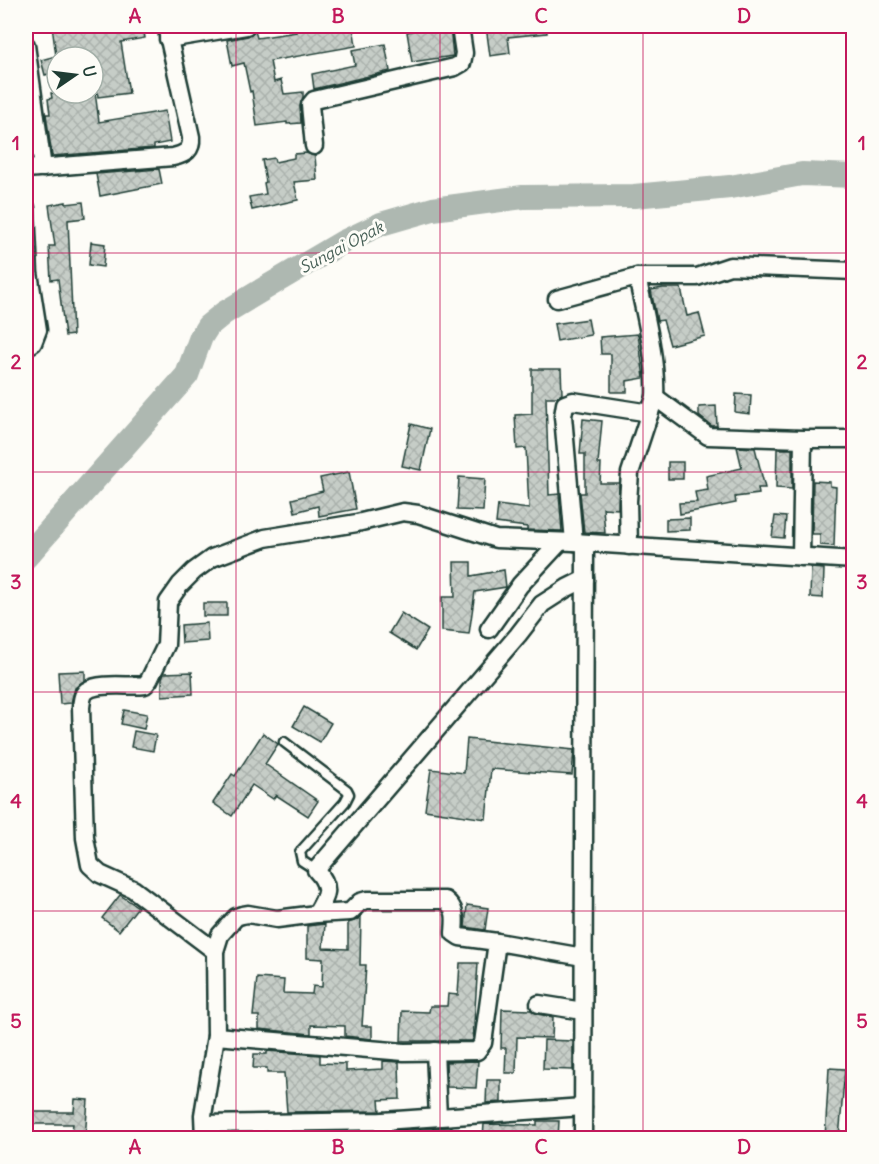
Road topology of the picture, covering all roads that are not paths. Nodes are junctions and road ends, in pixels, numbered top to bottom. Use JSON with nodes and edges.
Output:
{"nodes":[{"id":1,"x":246,"y":26,"type":"edge"},
{"id":2,"x":460,"y":26,"type":"edge"},
{"id":3,"x":167,"y":32,"type":"edge"},
{"id":4,"x":26,"y":45,"type":"edge"},
{"id":5,"x":314,"y":146,"type":"dead end"},
{"id":6,"x":43,"y":168,"type":"junction"},
{"id":7,"x":26,"y":169,"type":"edge"},
{"id":8,"x":26,"y":208,"type":"edge"},
{"id":9,"x":854,"y":271,"type":"edge"},
{"id":10,"x":638,"y":281,"type":"junction"},
{"id":11,"x":28,"y":282,"type":"edge"},
{"id":12,"x":556,"y":299,"type":"dead end"},
{"id":13,"x":26,"y":347,"type":"edge"},
{"id":14,"x":652,"y":405,"type":"junction"},
{"id":15,"x":802,"y":439,"type":"junction"},
{"id":16,"x":854,"y":439,"type":"edge"},
{"id":17,"x":573,"y":543,"type":"junction"},
{"id":18,"x":629,"y":546,"type":"junction"},
{"id":19,"x":801,"y":557,"type":"junction"},
{"id":20,"x":854,"y":560,"type":"edge"},
{"id":21,"x":585,"y":579,"type":"junction"},
{"id":22,"x":489,"y":629,"type":"dead end"},
{"id":23,"x":284,"y":742,"type":"dead end"},
{"id":24,"x":316,"y":870,"type":"junction"},
{"id":25,"x":316,"y":914,"type":"junction"},
{"id":26,"x":497,"y":942,"type":"junction"},
{"id":27,"x":215,"y":951,"type":"junction"},
{"id":28,"x":583,"y":957,"type":"junction"},
{"id":29,"x":539,"y":1004,"type":"dead end"},
{"id":30,"x":583,"y":1011,"type":"junction"},
{"id":31,"x":216,"y":1036,"type":"junction"},
{"id":32,"x":435,"y":1051,"type":"junction"},
{"id":33,"x":583,"y":1107,"type":"junction"},
{"id":34,"x":438,"y":1118,"type":"junction"},
{"id":35,"x":383,"y":1121,"type":"junction"},
{"id":36,"x":204,"y":1131,"type":"edge"},
{"id":37,"x":384,"y":1138,"type":"edge"},
{"id":38,"x":583,"y":1138,"type":"edge"}],
"edges":[{"from":1,"to":3,"type":"street"},
{"from":2,"to":5,"type":"street"},
{"from":3,"to":6,"type":"street"},
{"from":4,"to":6,"type":"street"},
{"from":6,"to":7,"type":"street"},
{"from":8,"to":11,"type":"street"},
{"from":9,"to":10,"type":"street"},
{"from":10,"to":12,"type":"street"},
{"from":10,"to":14,"type":"street"},
{"from":11,"to":13,"type":"street"},
{"from":14,"to":15,"type":"street"},
{"from":14,"to":17,"type":"street"},
{"from":14,"to":18,"type":"street"},
{"from":15,"to":16,"type":"street"},
{"from":15,"to":19,"type":"street"},
{"from":17,"to":18,"type":"street"},
{"from":17,"to":21,"type":"street"},
{"from":17,"to":22,"type":"street"},
{"from":17,"to":27,"type":"street"},
{"from":18,"to":19,"type":"street"},
{"from":19,"to":20,"type":"street"},
{"from":21,"to":24,"type":"street"},
{"from":21,"to":28,"type":"street"},
{"from":23,"to":24,"type":"lane"},
{"from":24,"to":25,"type":"street"},
{"from":25,"to":26,"type":"street"},
{"from":25,"to":27,"type":"street"},
{"from":26,"to":28,"type":"street"},
{"from":26,"to":32,"type":"street"},
{"from":27,"to":31,"type":"street"},
{"from":28,"to":30,"type":"street"},
{"from":29,"to":30,"type":"street"},
{"from":30,"to":33,"type":"street"},
{"from":31,"to":32,"type":"street"},
{"from":31,"to":36,"type":"street"},
{"from":32,"to":34,"type":"street"},
{"from":33,"to":34,"type":"street"},
{"from":33,"to":38,"type":"street"},
{"from":34,"to":35,"type":"street"},
{"from":35,"to":36,"type":"street"},
{"from":35,"to":37,"type":"street"}]}
